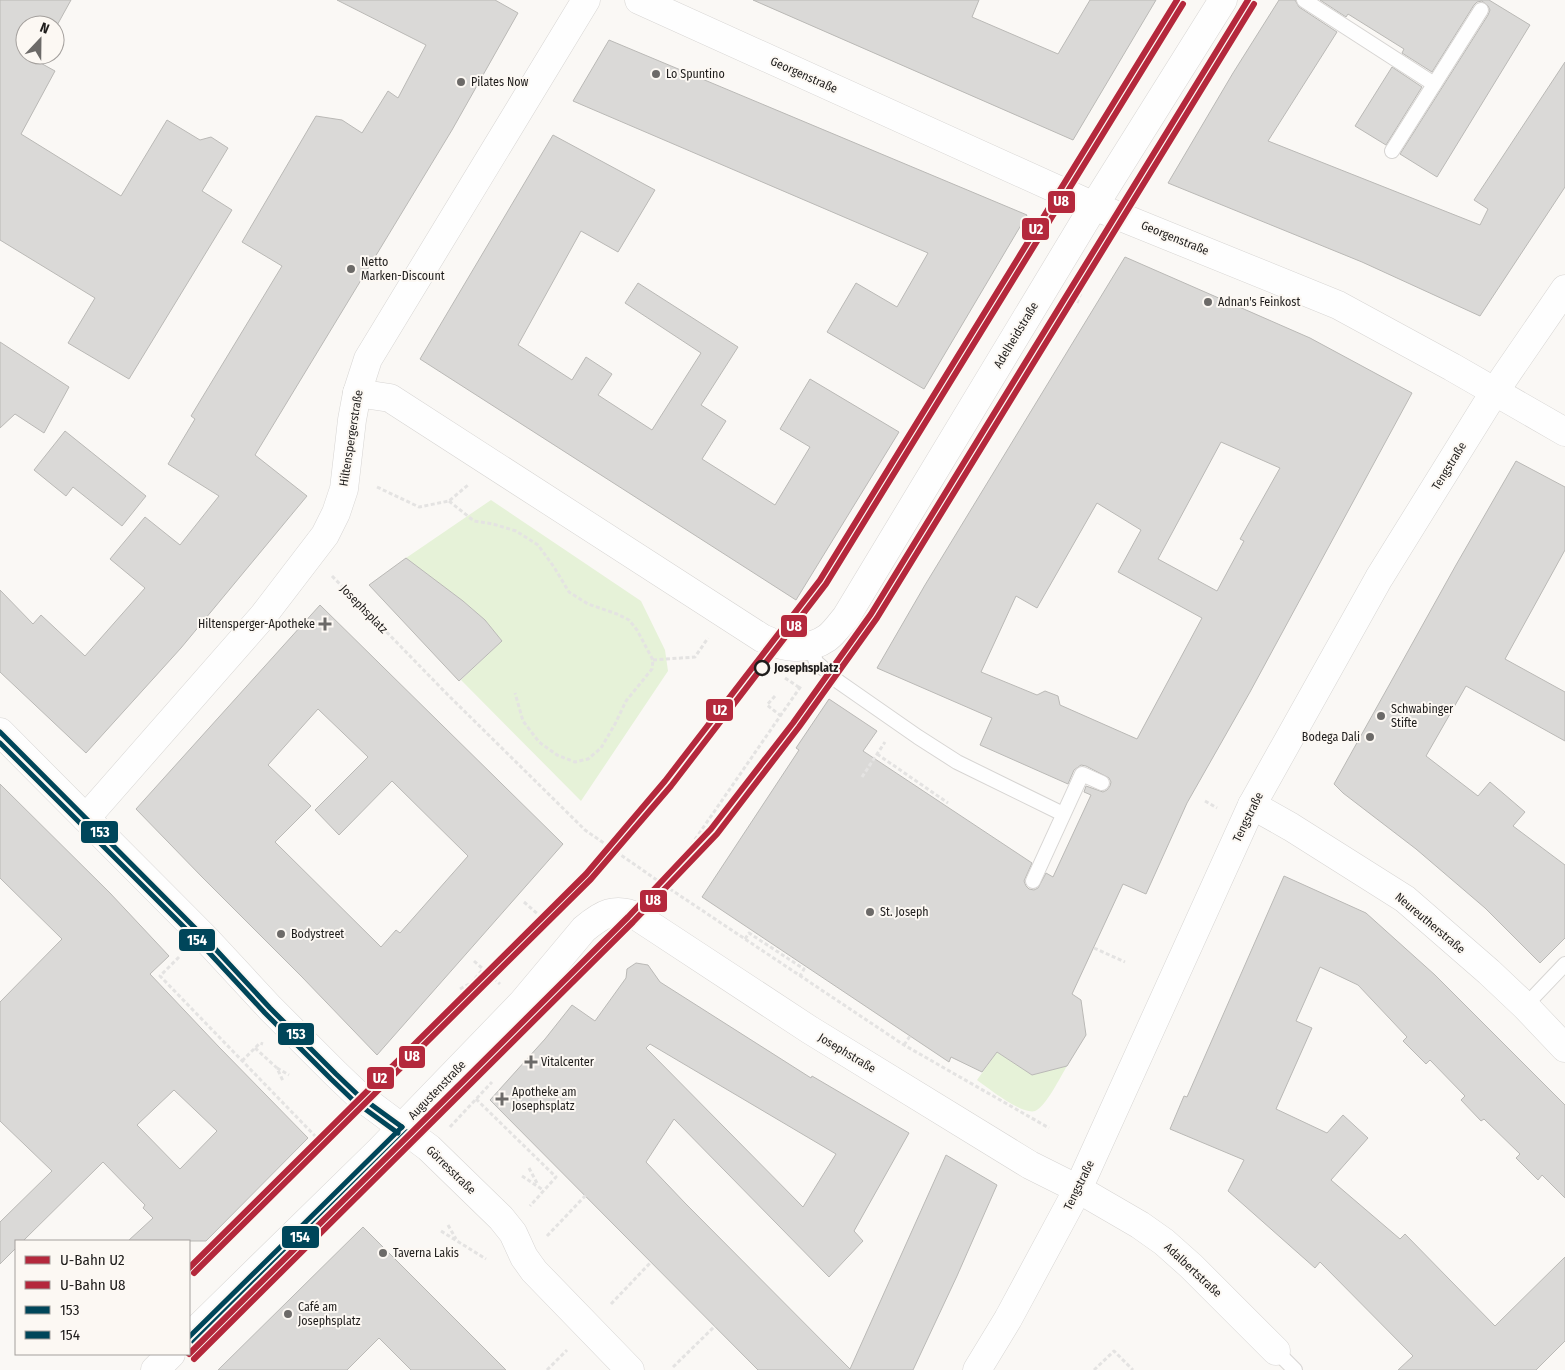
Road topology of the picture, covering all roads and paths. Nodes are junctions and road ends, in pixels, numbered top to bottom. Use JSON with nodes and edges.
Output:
{"nodes":[{"id":1,"x":586,"y":0,"type":"edge"},
{"id":2,"x":639,"y":0,"type":"edge"},
{"id":3,"x":1223,"y":0,"type":"edge"},
{"id":4,"x":1304,"y":0,"type":"edge"},
{"id":5,"x":1481,"y":10,"type":"dead end"},
{"id":6,"x":1434,"y":84,"type":"junction"},
{"id":7,"x":1392,"y":151,"type":"dead end"},
{"id":8,"x":1094,"y":206,"type":"junction"},
{"id":9,"x":1084,"y":283,"type":"dead end"},
{"id":10,"x":1565,"y":289,"type":"edge"},
{"id":11,"x":1077,"y":303,"type":"dead end"},
{"id":12,"x":1495,"y":392,"type":"junction"},
{"id":13,"x":357,"y":393,"type":"junction"},
{"id":14,"x":1565,"y":432,"type":"edge"},
{"id":15,"x":474,"y":480,"type":"dead end"},
{"id":16,"x":377,"y":487,"type":"dead end"},
{"id":17,"x":449,"y":501,"type":"junction"},
{"id":18,"x":310,"y":555,"type":"junction"},
{"id":19,"x":713,"y":631,"type":"dead end"},
{"id":20,"x":807,"y":652,"type":"junction"},
{"id":21,"x":653,"y":660,"type":"junction"},
{"id":22,"x":516,"y":693,"type":"dead end"},
{"id":23,"x":775,"y":696,"type":"dead end"},
{"id":24,"x":780,"y":716,"type":"junction"},
{"id":25,"x":898,"y":723,"type":"junction"},
{"id":26,"x":0,"y":732,"type":"edge"},
{"id":27,"x":877,"y":754,"type":"junction"},
{"id":28,"x":862,"y":777,"type":"dead end"},
{"id":29,"x":1102,"y":783,"type":"dead end"},
{"id":30,"x":948,"y":803,"type":"dead end"},
{"id":31,"x":1252,"y":805,"type":"junction"},
{"id":32,"x":1064,"y":814,"type":"junction"},
{"id":33,"x":86,"y":818,"type":"junction"},
{"id":34,"x":1033,"y":881,"type":"dead end"},
{"id":35,"x":664,"y":885,"type":"junction"},
{"id":36,"x":621,"y":911,"type":"joint"},
{"id":37,"x":745,"y":939,"type":"junction"},
{"id":38,"x":1094,"y":948,"type":"dead end"},
{"id":39,"x":179,"y":957,"type":"dead end"},
{"id":40,"x":1125,"y":962,"type":"dead end"},
{"id":41,"x":1565,"y":964,"type":"edge"},
{"id":42,"x":483,"y":969,"type":"dead end"},
{"id":43,"x":800,"y":976,"type":"junction"},
{"id":44,"x":473,"y":981,"type":"junction"},
{"id":45,"x":460,"y":989,"type":"dead end"},
{"id":46,"x":467,"y":996,"type":"dead end"},
{"id":47,"x":1525,"y":1006,"type":"junction"},
{"id":48,"x":910,"y":1036,"type":"dead end"},
{"id":49,"x":1559,"y":1037,"type":"edge"},
{"id":50,"x":260,"y":1043,"type":"dead end"},
{"id":51,"x":904,"y":1045,"type":"junction"},
{"id":52,"x":256,"y":1048,"type":"junction"},
{"id":53,"x":242,"y":1061,"type":"junction"},
{"id":54,"x":277,"y":1068,"type":"junction"},
{"id":55,"x":289,"y":1075,"type":"dead end"},
{"id":56,"x":495,"y":1079,"type":"dead end"},
{"id":57,"x":283,"y":1081,"type":"dead end"},
{"id":58,"x":476,"y":1099,"type":"junction"},
{"id":59,"x":402,"y":1127,"type":"junction"},
{"id":60,"x":1049,"y":1128,"type":"dead end"},
{"id":61,"x":449,"y":1129,"type":"dead end"},
{"id":62,"x":317,"y":1138,"type":"dead end"},
{"id":63,"x":529,"y":1168,"type":"dead end"},
{"id":64,"x":522,"y":1176,"type":"dead end"},
{"id":65,"x":538,"y":1186,"type":"junction"},
{"id":66,"x":1078,"y":1188,"type":"junction"},
{"id":67,"x":543,"y":1190,"type":"junction"},
{"id":68,"x":586,"y":1195,"type":"dead end"},
{"id":69,"x":527,"y":1210,"type":"dead end"},
{"id":70,"x":448,"y":1225,"type":"dead end"},
{"id":71,"x":441,"y":1231,"type":"dead end"},
{"id":72,"x":547,"y":1236,"type":"dead end"},
{"id":73,"x":456,"y":1240,"type":"junction"},
{"id":74,"x":486,"y":1259,"type":"dead end"},
{"id":75,"x":651,"y":1262,"type":"dead end"},
{"id":76,"x":611,"y":1304,"type":"dead end"},
{"id":77,"x":715,"y":1326,"type":"dead end"},
{"id":78,"x":190,"y":1336,"type":"edge"},
{"id":79,"x":567,"y":1350,"type":"dead end"},
{"id":80,"x":1276,"y":1351,"type":"joint"},
{"id":81,"x":170,"y":1355,"type":"edge"},
{"id":82,"x":673,"y":1367,"type":"dead end"},
{"id":83,"x":155,"y":1370,"type":"edge"},
{"id":84,"x":547,"y":1370,"type":"edge"},
{"id":85,"x":630,"y":1370,"type":"edge"},
{"id":86,"x":978,"y":1370,"type":"edge"},
{"id":87,"x":1094,"y":1370,"type":"edge"},
{"id":88,"x":1133,"y":1370,"type":"edge"},
{"id":89,"x":1295,"y":1370,"type":"edge"}],
"edges":[{"from":1,"to":13,"type":"street","name":"Hiltenspergerstraße"},
{"from":2,"to":8,"type":"street","name":"Georgenstraße"},
{"from":3,"to":8,"type":"street","name":"Adelheidstraße"},
{"from":4,"to":6,"type":"lane"},
{"from":5,"to":6,"type":"lane"},
{"from":6,"to":7,"type":"lane"},
{"from":8,"to":12,"type":"street","name":"Georgenstraße"},
{"from":8,"to":20,"type":"street","name":"Adelheidstraße"},
{"from":9,"to":11,"type":"path"},
{"from":10,"to":12,"type":"street","name":"Tengstraße"},
{"from":12,"to":14,"type":"street","name":"Georgenstraße"},
{"from":12,"to":31,"type":"street","name":"Tengstraße"},
{"from":13,"to":18,"type":"street","name":"Hiltenspergerstraße"},
{"from":13,"to":20,"type":"street"},
{"from":15,"to":17,"type":"path"},
{"from":16,"to":17,"type":"path"},
{"from":17,"to":21,"type":"path"},
{"from":18,"to":33,"type":"street","name":"Hiltenspergerstraße"},
{"from":18,"to":35,"type":"path","name":"Josephsplatz"},
{"from":19,"to":21,"type":"path"},
{"from":20,"to":24,"type":"path"},
{"from":20,"to":25,"type":"lane"},
{"from":21,"to":22,"type":"path"},
{"from":23,"to":24,"type":"path"},
{"from":24,"to":35,"type":"path"},
{"from":25,"to":27,"type":"path"},
{"from":25,"to":32,"type":"lane"},
{"from":26,"to":33,"type":"street","name":"Görresstraße"},
{"from":27,"to":28,"type":"path"},
{"from":27,"to":30,"type":"path"},
{"from":29,"to":32,"type":"lane"},
{"from":31,"to":47,"type":"street","name":"Neureutherstraße"},
{"from":31,"to":66,"type":"street","name":"Tengstraße"},
{"from":32,"to":34,"type":"lane"},
{"from":33,"to":59,"type":"street","name":"Görresstraße"},
{"from":35,"to":37,"type":"path","name":"Josephsplatz"},
{"from":36,"to":59,"type":"street","name":"Augustenstraße"},
{"from":36,"to":66,"type":"street","name":"Josephstraße"},
{"from":37,"to":43,"type":"path","name":"Josephsplatz"},
{"from":37,"to":43,"type":"path"},
{"from":38,"to":40,"type":"path"},
{"from":39,"to":53,"type":"path"},
{"from":41,"to":47,"type":"lane"},
{"from":42,"to":44,"type":"path"},
{"from":43,"to":51,"type":"path","name":"Josephsplatz"},
{"from":44,"to":45,"type":"path"},
{"from":44,"to":46,"type":"path"},
{"from":47,"to":49,"type":"street","name":"Neureutherstraße"},
{"from":48,"to":51,"type":"path"},
{"from":50,"to":52,"type":"path"},
{"from":51,"to":60,"type":"path","name":"Josephsplatz"},
{"from":52,"to":53,"type":"path"},
{"from":52,"to":54,"type":"path"},
{"from":53,"to":62,"type":"path"},
{"from":54,"to":55,"type":"path"},
{"from":54,"to":57,"type":"path"},
{"from":56,"to":58,"type":"path"},
{"from":58,"to":61,"type":"path"},
{"from":58,"to":67,"type":"path"},
{"from":59,"to":78,"type":"street","name":"Augustenstraße"},
{"from":59,"to":85,"type":"street","name":"Görresstraße"},
{"from":63,"to":65,"type":"path"},
{"from":64,"to":65,"type":"path"},
{"from":65,"to":67,"type":"path"},
{"from":66,"to":80,"type":"street","name":"Adalbertstraße"},
{"from":66,"to":86,"type":"street","name":"Tengstraße"},
{"from":67,"to":69,"type":"path"},
{"from":68,"to":72,"type":"path"},
{"from":70,"to":73,"type":"path"},
{"from":71,"to":73,"type":"path"},
{"from":73,"to":74,"type":"path"},
{"from":75,"to":76,"type":"path"},
{"from":77,"to":82,"type":"path"},
{"from":79,"to":84,"type":"path"},
{"from":80,"to":89,"type":"lane","name":"Adalbertstraße"},
{"from":81,"to":83,"type":"street"},
{"from":87,"to":88,"type":"path"}]}
